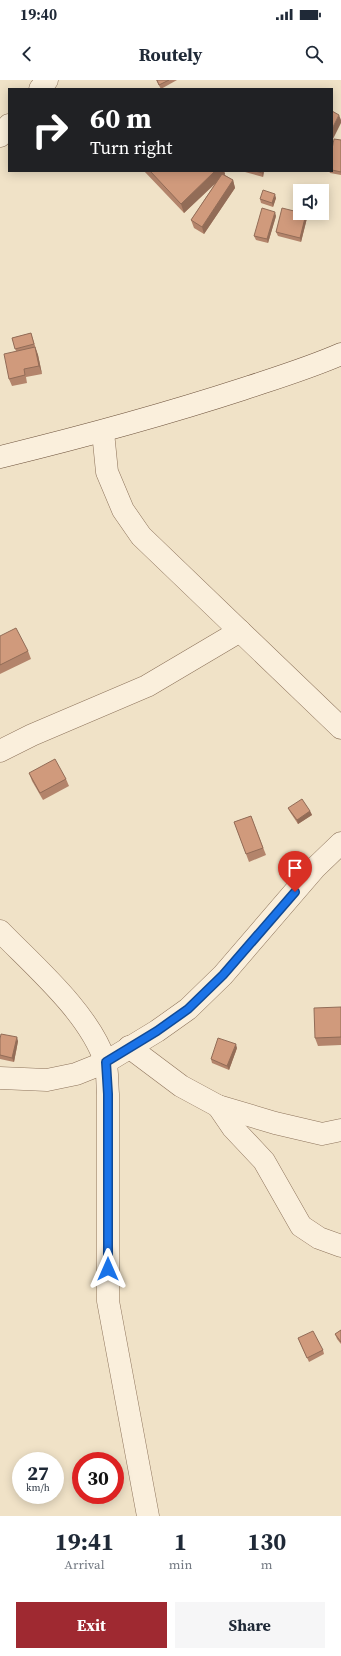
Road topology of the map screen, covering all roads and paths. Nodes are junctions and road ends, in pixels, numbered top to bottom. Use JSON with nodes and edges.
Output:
{"nodes":[{"id":1,"x":47,"y":80,"type":"edge"},
{"id":2,"x":41,"y":88,"type":"edge"},
{"id":3,"x":8,"y":126,"type":"edge"},
{"id":4,"x":0,"y":136,"type":"edge"},
{"id":5,"x":341,"y":354,"type":"edge"},
{"id":6,"x":103,"y":432,"type":"junction"},
{"id":7,"x":0,"y":457,"type":"edge"},
{"id":8,"x":240,"y":631,"type":"junction"},
{"id":9,"x":341,"y":728,"type":"edge"},
{"id":10,"x":0,"y":751,"type":"edge"},
{"id":11,"x":341,"y":843,"type":"edge"},
{"id":12,"x":0,"y":932,"type":"edge"},
{"id":13,"x":129,"y":1047,"type":"junction"},
{"id":14,"x":106,"y":1062,"type":"junction"},
{"id":15,"x":0,"y":1078,"type":"edge"},
{"id":16,"x":218,"y":1106,"type":"junction"},
{"id":17,"x":341,"y":1130,"type":"edge"},
{"id":18,"x":341,"y":1246,"type":"edge"},
{"id":19,"x":148,"y":1516,"type":"edge"}],
"edges":[{"from":1,"to":2,"type":"street"},
{"from":3,"to":4,"type":"street"},
{"from":5,"to":6,"type":"street"},
{"from":6,"to":7,"type":"street"},
{"from":6,"to":8,"type":"street"},
{"from":8,"to":9,"type":"street"},
{"from":8,"to":10,"type":"street"},
{"from":11,"to":13,"type":"street"},
{"from":12,"to":14,"type":"street"},
{"from":13,"to":14,"type":"street"},
{"from":13,"to":16,"type":"street"},
{"from":14,"to":15,"type":"street"},
{"from":14,"to":19,"type":"street"},
{"from":16,"to":17,"type":"street"},
{"from":16,"to":18,"type":"street"}]}
